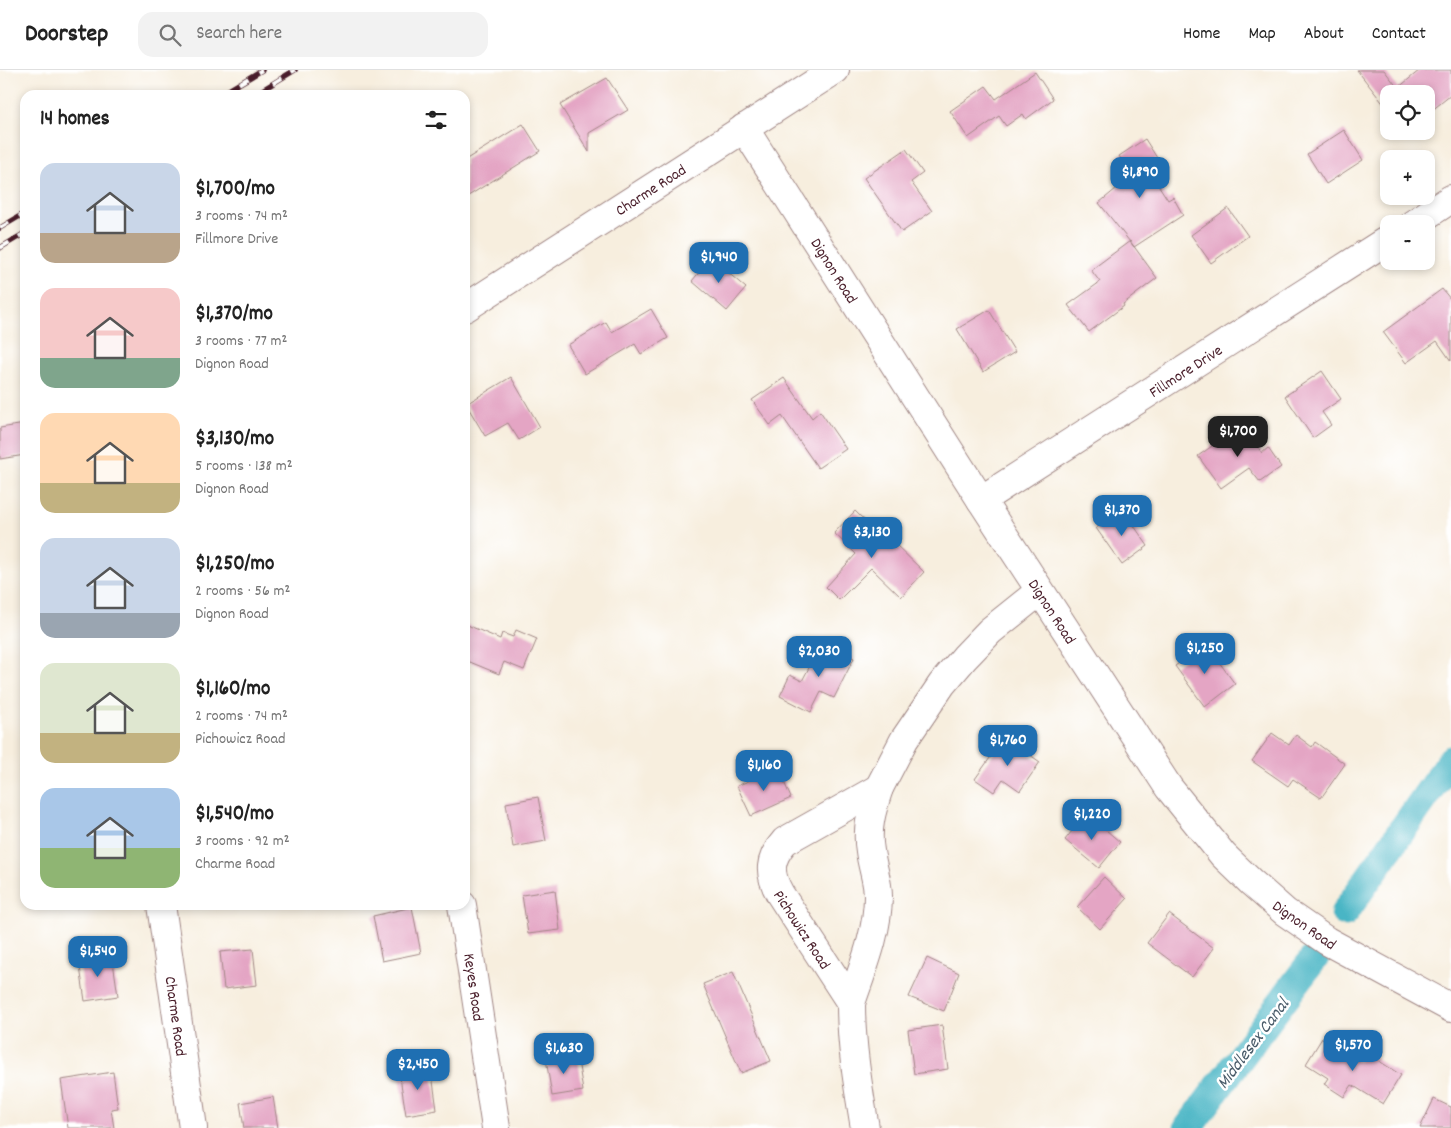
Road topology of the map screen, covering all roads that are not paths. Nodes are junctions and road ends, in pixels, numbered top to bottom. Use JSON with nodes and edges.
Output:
{"nodes":[{"id":1,"x":835,"y":70,"type":"edge"},
{"id":2,"x":744,"y":128,"type":"junction"},
{"id":3,"x":1451,"y":200,"type":"edge"},
{"id":4,"x":1427,"y":215,"type":"edge"},
{"id":5,"x":1380,"y":245,"type":"edge"},
{"id":6,"x":470,"y":305,"type":"edge"},
{"id":7,"x":981,"y":500,"type":"junction"},
{"id":8,"x":1040,"y":591,"type":"junction"},
{"id":9,"x":879,"y":788,"type":"junction"},
{"id":10,"x":161,"y":910,"type":"edge"},
{"id":11,"x":463,"y":910,"type":"edge"},
{"id":12,"x":851,"y":1003,"type":"junction"},
{"id":13,"x":1451,"y":1008,"type":"edge"},
{"id":14,"x":193,"y":1128,"type":"edge"},
{"id":15,"x":496,"y":1128,"type":"edge"},
{"id":16,"x":865,"y":1128,"type":"edge"}],
"edges":[{"from":1,"to":2,"type":"street","name":"Charme Road"},
{"from":2,"to":6,"type":"street","name":"Charme Road"},
{"from":2,"to":7,"type":"street","name":"Dignon Road"},
{"from":3,"to":4,"type":"street"},
{"from":5,"to":7,"type":"street","name":"Fillmore Drive"},
{"from":7,"to":8,"type":"street","name":"Dignon Road"},
{"from":8,"to":9,"type":"street"},
{"from":8,"to":13,"type":"street","name":"Dignon Road"},
{"from":9,"to":12,"type":"street"},
{"from":9,"to":12,"type":"street","name":"Pichowicz Road"},
{"from":10,"to":14,"type":"street","name":"Charme Road"},
{"from":11,"to":15,"type":"street","name":"Keyes Road"},
{"from":12,"to":16,"type":"street"}]}
